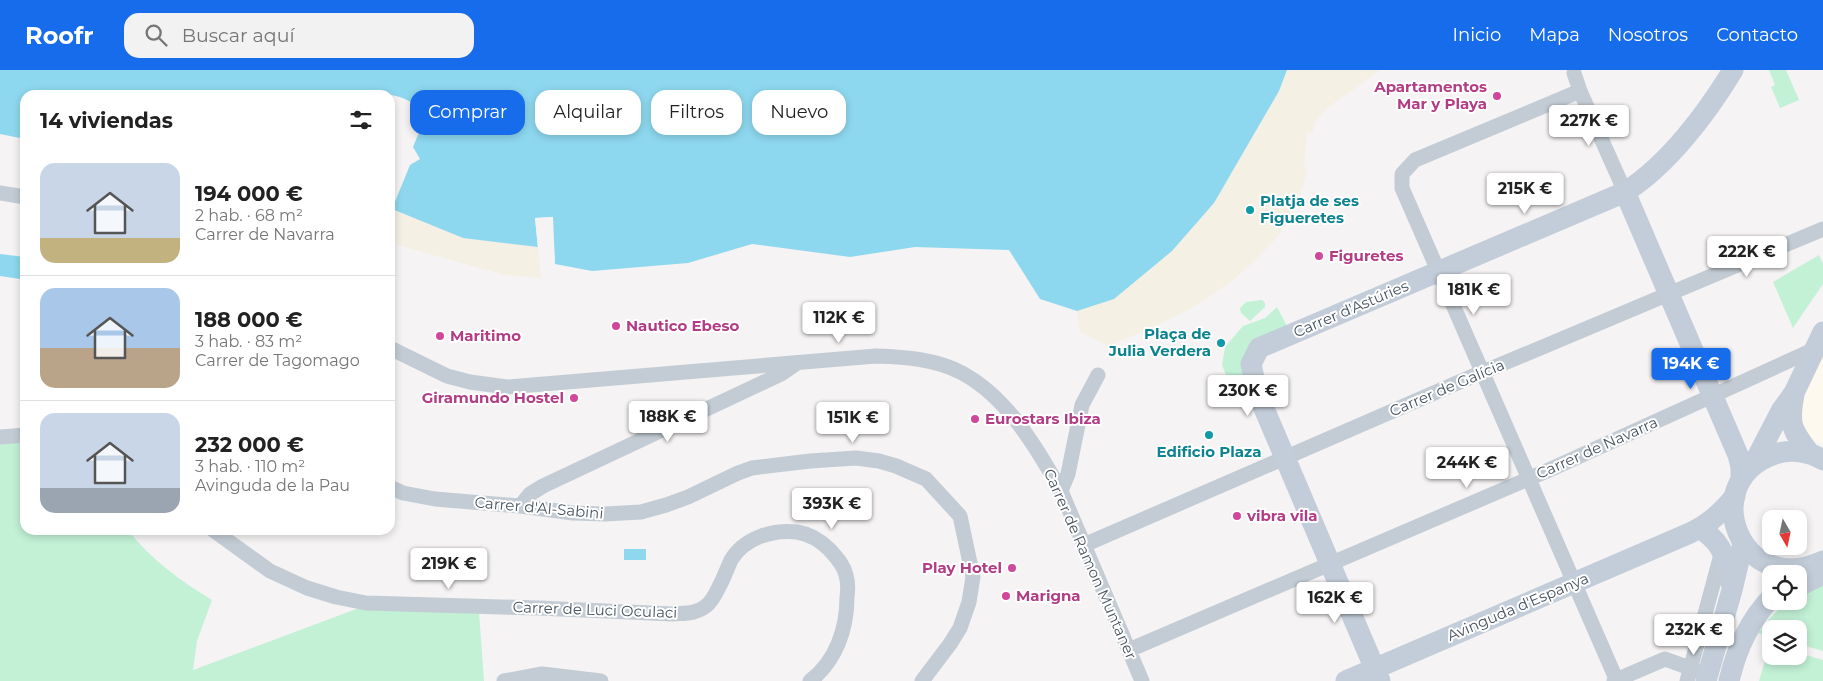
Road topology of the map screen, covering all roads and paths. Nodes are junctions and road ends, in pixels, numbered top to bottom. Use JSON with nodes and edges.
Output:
{"nodes":[{"id":1,"x":1733,"y":70,"type":"edge"},
{"id":2,"x":1574,"y":72,"type":"dead end"},
{"id":3,"x":1580,"y":91,"type":"junction"},
{"id":4,"x":1625,"y":192,"type":"junction"},
{"id":5,"x":0,"y":193,"type":"edge"},
{"id":6,"x":20,"y":196,"type":"edge"},
{"id":7,"x":1819,"y":233,"type":"edge"},
{"id":8,"x":1439,"y":271,"type":"junction"},
{"id":9,"x":1670,"y":294,"type":"junction"},
{"id":10,"x":1819,"y":340,"type":"edge"},
{"id":11,"x":395,"y":350,"type":"edge"},
{"id":12,"x":797,"y":363,"type":"junction"},
{"id":13,"x":1482,"y":373,"type":"junction"},
{"id":14,"x":1098,"y":375,"type":"dead end"},
{"id":15,"x":1794,"y":393,"type":"junction"},
{"id":16,"x":1712,"y":396,"type":"junction"},
{"id":17,"x":20,"y":435,"type":"edge"},
{"id":18,"x":0,"y":437,"type":"edge"},
{"id":19,"x":1818,"y":456,"type":"edge"},
{"id":20,"x":1285,"y":458,"type":"junction"},
{"id":21,"x":1528,"y":478,"type":"junction"},
{"id":22,"x":1743,"y":480,"type":"junction"},
{"id":23,"x":395,"y":489,"type":"edge"},
{"id":24,"x":1061,"y":491,"type":"junction"},
{"id":25,"x":520,"y":506,"type":"junction"},
{"id":26,"x":1698,"y":533,"type":"junction"},
{"id":27,"x":220,"y":535,"type":"edge"},
{"id":28,"x":1742,"y":541,"type":"junction"},
{"id":29,"x":1084,"y":544,"type":"junction"},
{"id":30,"x":1722,"y":550,"type":"junction"},
{"id":31,"x":1330,"y":565,"type":"junction"},
{"id":32,"x":1814,"y":569,"type":"edge"},
{"id":33,"x":1574,"y":584,"type":"junction"},
{"id":34,"x":1732,"y":590,"type":"junction"},
{"id":35,"x":1765,"y":610,"type":"edge"},
{"id":36,"x":1129,"y":650,"type":"junction"},
{"id":37,"x":1377,"y":675,"type":"edge"},
{"id":38,"x":1697,"y":676,"type":"edge"},
{"id":39,"x":504,"y":681,"type":"edge"},
{"id":40,"x":601,"y":681,"type":"edge"},
{"id":41,"x":810,"y":681,"type":"edge"},
{"id":42,"x":922,"y":681,"type":"edge"},
{"id":43,"x":1142,"y":681,"type":"edge"},
{"id":44,"x":1346,"y":681,"type":"edge"},
{"id":45,"x":1616,"y":681,"type":"edge"},
{"id":46,"x":1729,"y":681,"type":"edge"}],
"edges":[{"from":1,"to":4,"type":"street","name":"Carrer d'Astúries"},
{"from":2,"to":3,"type":"street"},
{"from":3,"to":4,"type":"street"},
{"from":3,"to":8,"type":"street"},
{"from":4,"to":8,"type":"street","name":"Carrer d'Astúries"},
{"from":4,"to":9,"type":"street"},
{"from":5,"to":6,"type":"street"},
{"from":7,"to":9,"type":"street","name":"Carrer de Galícia"},
{"from":8,"to":13,"type":"street"},
{"from":8,"to":20,"type":"street","name":"Carrer d'Astúries"},
{"from":9,"to":13,"type":"street","name":"Carrer de Galícia"},
{"from":9,"to":16,"type":"street"},
{"from":10,"to":15,"type":"street"},
{"from":10,"to":16,"type":"street","name":"Carrer de Navarra"},
{"from":11,"to":12,"type":"street","name":"Carrer de Ramon Muntaner"},
{"from":12,"to":24,"type":"street","name":"Carrer de Ramon Muntaner"},
{"from":12,"to":25,"type":"street"},
{"from":13,"to":20,"type":"street","name":"Carrer de Galícia"},
{"from":13,"to":21,"type":"street"},
{"from":14,"to":24,"type":"street"},
{"from":15,"to":19,"type":"street"},
{"from":15,"to":22,"type":"street"},
{"from":16,"to":21,"type":"street","name":"Carrer de Navarra"},
{"from":16,"to":22,"type":"street"},
{"from":17,"to":18,"type":"street"},
{"from":19,"to":22,"type":"street"},
{"from":20,"to":29,"type":"street","name":"Carrer de Galícia"},
{"from":20,"to":31,"type":"street"},
{"from":21,"to":31,"type":"street","name":"Carrer de Navarra"},
{"from":21,"to":33,"type":"street"},
{"from":22,"to":26,"type":"street","name":"Avinguda d'Espanya"},
{"from":22,"to":28,"type":"street"},
{"from":23,"to":25,"type":"street","name":"Carrer d'Al-Sabini"},
{"from":24,"to":29,"type":"street","name":"Carrer de Ramon Muntaner"},
{"from":25,"to":42,"type":"street","name":"Carrer d'Al-Sabini"},
{"from":26,"to":28,"type":"street"},
{"from":26,"to":30,"type":"street"},
{"from":26,"to":33,"type":"street","name":"Avinguda d'Espanya"},
{"from":27,"to":41,"type":"street","name":"Carrer de Luci Oculaci"},
{"from":28,"to":32,"type":"street"},
{"from":28,"to":34,"type":"street"},
{"from":29,"to":36,"type":"street","name":"Carrer de Ramon Muntaner"},
{"from":30,"to":34,"type":"street"},
{"from":30,"to":38,"type":"street"},
{"from":31,"to":36,"type":"street","name":"Carrer de Navarra"},
{"from":31,"to":37,"type":"street"},
{"from":33,"to":37,"type":"street","name":"Avinguda d'Espanya"},
{"from":33,"to":45,"type":"street"},
{"from":34,"to":38,"type":"street"},
{"from":35,"to":46,"type":"street"},
{"from":36,"to":43,"type":"street","name":"Carrer de Ramon Muntaner"},
{"from":37,"to":44,"type":"street","name":"Avinguda d'Espanya"},
{"from":38,"to":45,"type":"street"},
{"from":39,"to":40,"type":"street"}]}
